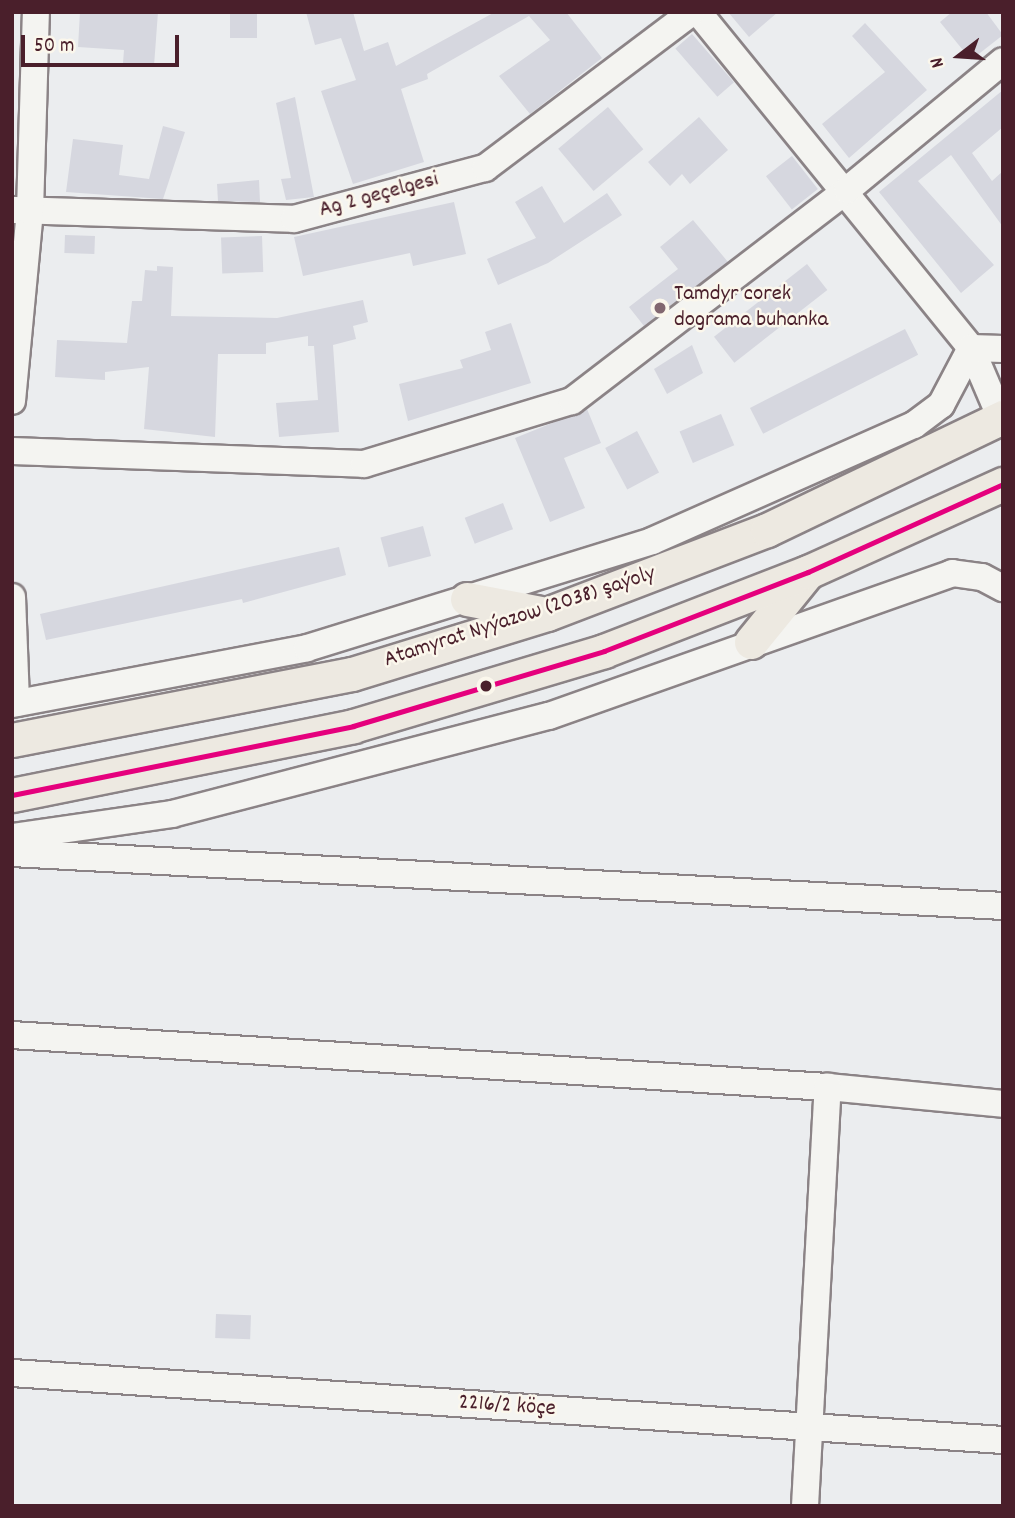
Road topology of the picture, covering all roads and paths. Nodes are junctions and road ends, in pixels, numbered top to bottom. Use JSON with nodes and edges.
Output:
{"nodes":[{"id":1,"x":36,"y":12,"type":"edge"},
{"id":2,"x":692,"y":12,"type":"edge"},
{"id":3,"x":698,"y":12,"type":"edge"},
{"id":4,"x":1003,"y":61,"type":"edge"},
{"id":5,"x":847,"y":190,"type":"junction"},
{"id":6,"x":21,"y":211,"type":"edge"},
{"id":7,"x":971,"y":348,"type":"junction"},
{"id":8,"x":1003,"y":349,"type":"edge"},
{"id":9,"x":12,"y":401,"type":"edge"},
{"id":10,"x":1002,"y":420,"type":"edge"},
{"id":11,"x":12,"y":451,"type":"edge"},
{"id":12,"x":1003,"y":484,"type":"edge"},
{"id":13,"x":807,"y":572,"type":"junction"},
{"id":14,"x":1003,"y":588,"type":"edge"},
{"id":15,"x":12,"y":597,"type":"edge"},
{"id":16,"x":467,"y":599,"type":"junction"},
{"id":17,"x":547,"y":614,"type":"junction"},
{"id":18,"x":751,"y":642,"type":"junction"},
{"id":19,"x":14,"y":703,"type":"edge"},
{"id":20,"x":12,"y":740,"type":"edge"},
{"id":21,"x":12,"y":795,"type":"edge"},
{"id":22,"x":12,"y":854,"type":"edge"},
{"id":23,"x":1003,"y":906,"type":"edge"},
{"id":24,"x":12,"y":1035,"type":"edge"},
{"id":25,"x":828,"y":1087,"type":"junction"},
{"id":26,"x":1003,"y":1104,"type":"edge"},
{"id":27,"x":12,"y":1373,"type":"edge"},
{"id":28,"x":809,"y":1427,"type":"junction"},
{"id":29,"x":1003,"y":1440,"type":"edge"},
{"id":30,"x":805,"y":1506,"type":"edge"}],
"edges":[{"from":1,"to":6,"type":"street"},
{"from":2,"to":6,"type":"street","name":"Ag 2 geçelgesi"},
{"from":3,"to":5,"type":"street"},
{"from":4,"to":5,"type":"street"},
{"from":5,"to":7,"type":"street"},
{"from":5,"to":11,"type":"street"},
{"from":6,"to":9,"type":"street"},
{"from":7,"to":8,"type":"street"},
{"from":7,"to":10,"type":"street"},
{"from":7,"to":16,"type":"street"},
{"from":10,"to":17,"type":"main road","name":"Atamyrat Nyýazow (2038) şaýoly"},
{"from":12,"to":13,"type":"main road"},
{"from":13,"to":18,"type":"main road"},
{"from":13,"to":21,"type":"main road"},
{"from":14,"to":18,"type":"street"},
{"from":15,"to":19,"type":"street"},
{"from":16,"to":17,"type":"main road"},
{"from":16,"to":19,"type":"street"},
{"from":17,"to":20,"type":"main road","name":"Atamyrat Nyýazow (2038) şaýoly"},
{"from":18,"to":22,"type":"street"},
{"from":22,"to":23,"type":"street"},
{"from":24,"to":25,"type":"street"},
{"from":25,"to":26,"type":"street"},
{"from":25,"to":28,"type":"street"},
{"from":27,"to":28,"type":"street","name":"2216/2 köçe"},
{"from":28,"to":29,"type":"street","name":"2216/2 köçe"},
{"from":28,"to":30,"type":"street"}]}
